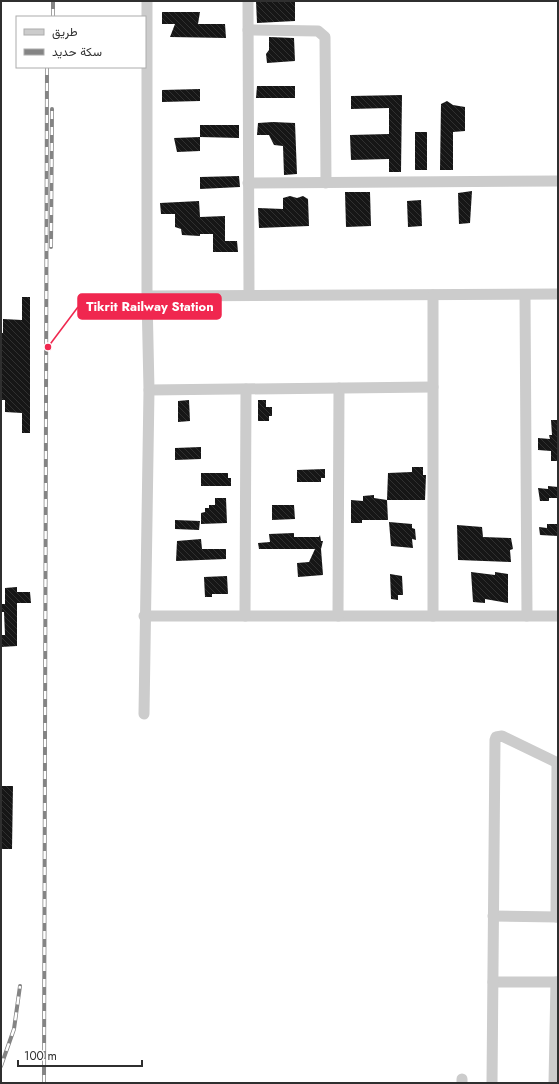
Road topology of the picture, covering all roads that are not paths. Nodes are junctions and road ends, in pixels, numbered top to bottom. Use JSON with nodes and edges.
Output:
{"nodes":[{"id":1,"x":147,"y":1,"type":"edge"},
{"id":2,"x":248,"y":1,"type":"edge"},
{"id":3,"x":248,"y":30,"type":"junction"},
{"id":4,"x":558,"y":181,"type":"edge"},
{"id":5,"x":248,"y":183,"type":"junction"},
{"id":6,"x":326,"y":183,"type":"junction"},
{"id":7,"x":558,"y":294,"type":"edge"},
{"id":8,"x":249,"y":295,"type":"junction"},
{"id":9,"x":434,"y":295,"type":"junction"},
{"id":10,"x":525,"y":295,"type":"junction"},
{"id":11,"x":147,"y":296,"type":"junction"},
{"id":12,"x":433,"y":387,"type":"junction"},
{"id":13,"x":339,"y":388,"type":"junction"},
{"id":14,"x":246,"y":389,"type":"junction"},
{"id":15,"x":149,"y":390,"type":"junction"},
{"id":16,"x":144,"y":616,"type":"junction"},
{"id":17,"x":246,"y":616,"type":"junction"},
{"id":18,"x":338,"y":616,"type":"junction"},
{"id":19,"x":433,"y":616,"type":"junction"},
{"id":20,"x":527,"y":616,"type":"junction"},
{"id":21,"x":558,"y":616,"type":"edge"},
{"id":22,"x":144,"y":714,"type":"dead end"},
{"id":23,"x":558,"y":763,"type":"edge"},
{"id":24,"x":492,"y":916,"type":"junction"},
{"id":25,"x":557,"y":917,"type":"edge"},
{"id":26,"x":493,"y":982,"type":"junction"},
{"id":27,"x":557,"y":982,"type":"edge"},
{"id":28,"x":492,"y":1083,"type":"edge"},
{"id":29,"x":554,"y":1083,"type":"edge"}],
"edges":[{"from":1,"to":11,"type":"street"},
{"from":2,"to":3,"type":"street"},
{"from":3,"to":5,"type":"street"},
{"from":3,"to":6,"type":"street"},
{"from":4,"to":6,"type":"street"},
{"from":5,"to":6,"type":"street"},
{"from":5,"to":8,"type":"street"},
{"from":7,"to":10,"type":"street"},
{"from":8,"to":9,"type":"street"},
{"from":8,"to":11,"type":"street"},
{"from":9,"to":10,"type":"street"},
{"from":9,"to":12,"type":"street"},
{"from":10,"to":20,"type":"street"},
{"from":11,"to":15,"type":"street"},
{"from":12,"to":13,"type":"street"},
{"from":12,"to":19,"type":"street"},
{"from":13,"to":14,"type":"street"},
{"from":13,"to":18,"type":"street"},
{"from":14,"to":15,"type":"street"},
{"from":14,"to":17,"type":"street"},
{"from":15,"to":16,"type":"street"},
{"from":16,"to":17,"type":"street"},
{"from":16,"to":22,"type":"street"},
{"from":17,"to":18,"type":"street"},
{"from":18,"to":19,"type":"street"},
{"from":19,"to":20,"type":"street"},
{"from":20,"to":21,"type":"street"},
{"from":23,"to":24,"type":"street"},
{"from":23,"to":25,"type":"street"},
{"from":24,"to":25,"type":"street"},
{"from":24,"to":26,"type":"street"},
{"from":26,"to":27,"type":"street"},
{"from":26,"to":28,"type":"street"},
{"from":27,"to":29,"type":"street"}]}
